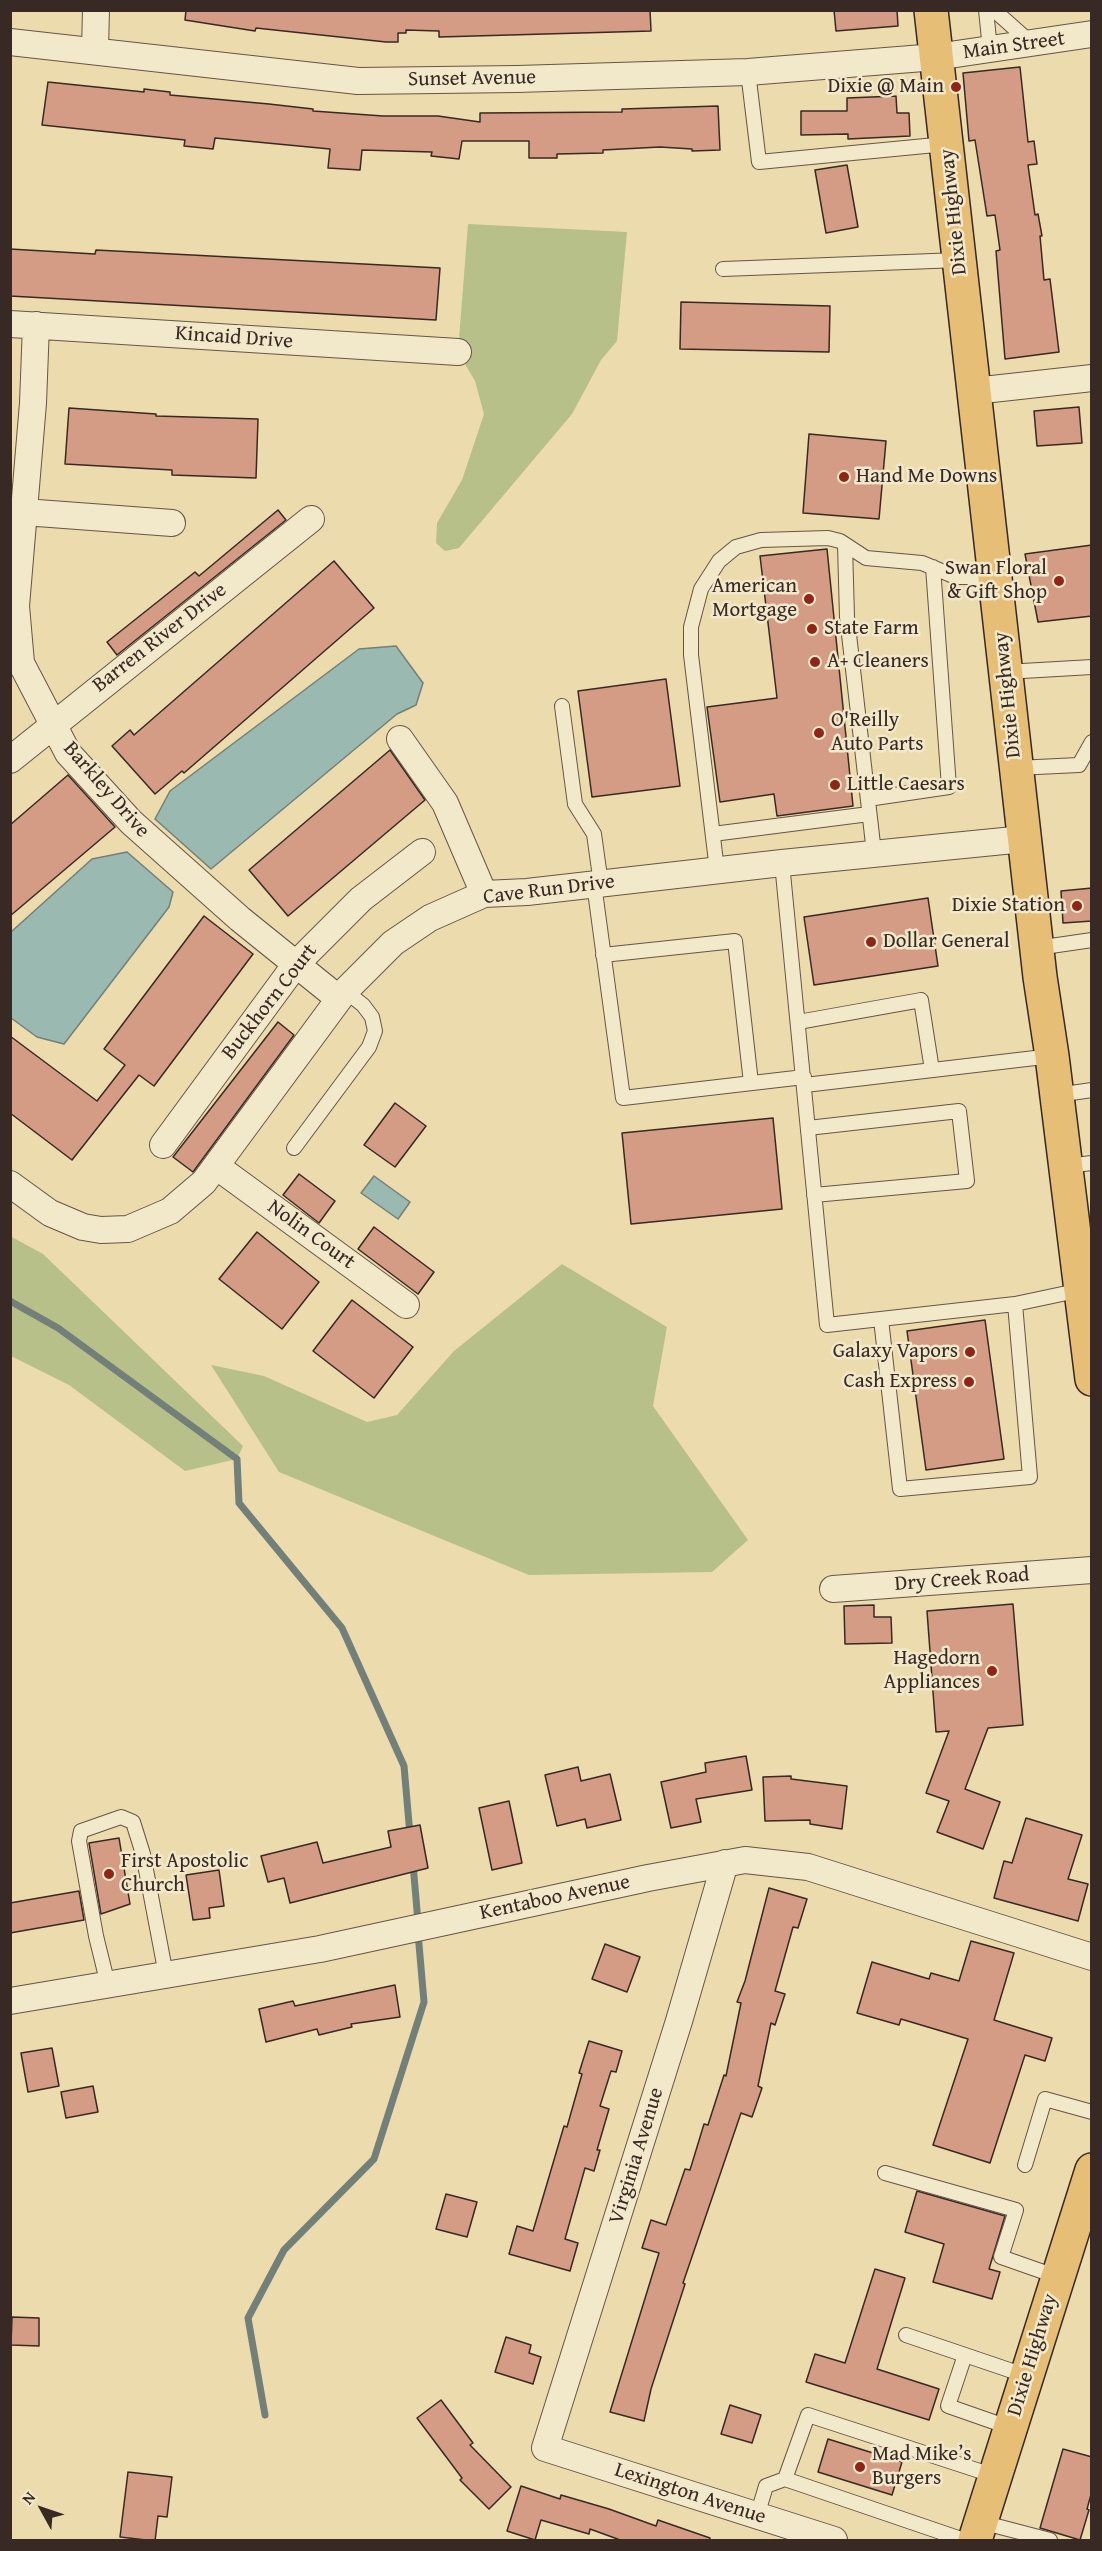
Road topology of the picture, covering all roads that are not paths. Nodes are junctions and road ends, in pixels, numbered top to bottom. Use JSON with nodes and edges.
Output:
{"nodes":[{"id":1,"x":96,"y":10,"type":"edge"},
{"id":2,"x":930,"y":10,"type":"edge"},
{"id":3,"x":986,"y":10,"type":"edge"},
{"id":4,"x":994,"y":10,"type":"edge"},
{"id":5,"x":1092,"y":34,"type":"edge"},
{"id":6,"x":10,"y":42,"type":"edge"},
{"id":7,"x":1031,"y":43,"type":"junction"},
{"id":8,"x":990,"y":49,"type":"junction"},
{"id":9,"x":95,"y":51,"type":"junction"},
{"id":10,"x":936,"y":57,"type":"junction"},
{"id":11,"x":748,"y":72,"type":"junction"},
{"id":12,"x":946,"y":144,"type":"junction"},
{"id":13,"x":959,"y":260,"type":"junction"},
{"id":14,"x":723,"y":269,"type":"dead end"},
{"id":15,"x":10,"y":324,"type":"edge"},
{"id":16,"x":36,"y":325,"type":"junction"},
{"id":17,"x":458,"y":352,"type":"dead end"},
{"id":18,"x":1092,"y":378,"type":"edge"},
{"id":19,"x":974,"y":392,"type":"junction"},
{"id":20,"x":22,"y":402,"type":"edge"},
{"id":21,"x":24,"y":512,"type":"junction"},
{"id":22,"x":311,"y":519,"type":"dead end"},
{"id":23,"x":172,"y":523,"type":"dead end"},
{"id":24,"x":845,"y":545,"type":"junction"},
{"id":25,"x":933,"y":567,"type":"junction"},
{"id":26,"x":995,"y":577,"type":"junction"},
{"id":27,"x":16,"y":666,"type":"edge"},
{"id":28,"x":1092,"y":667,"type":"edge"},
{"id":29,"x":1005,"y":672,"type":"junction"},
{"id":30,"x":562,"y":706,"type":"dead end"},
{"id":31,"x":53,"y":723,"type":"junction"},
{"id":32,"x":400,"y":739,"type":"dead end"},
{"id":33,"x":1092,"y":742,"type":"edge"},
{"id":34,"x":10,"y":759,"type":"edge"},
{"id":35,"x":1016,"y":768,"type":"junction"},
{"id":36,"x":868,"y":799,"type":"junction"},
{"id":37,"x":869,"y":814,"type":"junction"},
{"id":38,"x":713,"y":834,"type":"junction"},
{"id":39,"x":1024,"y":839,"type":"junction"},
{"id":40,"x":422,"y":852,"type":"dead end"},
{"id":41,"x":874,"y":853,"type":"junction"},
{"id":42,"x":782,"y":862,"type":"junction"},
{"id":43,"x":717,"y":870,"type":"junction"},
{"id":44,"x":597,"y":884,"type":"junction"},
{"id":45,"x":484,"y":894,"type":"junction"},
{"id":46,"x":1092,"y":940,"type":"edge"},
{"id":47,"x":1037,"y":948,"type":"junction"},
{"id":48,"x":603,"y":955,"type":"junction"},
{"id":49,"x":296,"y":964,"type":"junction"},
{"id":50,"x":342,"y":994,"type":"junction"},
{"id":51,"x":798,"y":1022,"type":"junction"},
{"id":52,"x":1052,"y":1056,"type":"junction"},
{"id":53,"x":932,"y":1070,"type":"junction"},
{"id":54,"x":804,"y":1081,"type":"junction"},
{"id":55,"x":750,"y":1083,"type":"junction"},
{"id":56,"x":1092,"y":1090,"type":"edge"},
{"id":57,"x":1057,"y":1095,"type":"junction"},
{"id":58,"x":808,"y":1128,"type":"junction"},
{"id":59,"x":162,"y":1145,"type":"dead end"},
{"id":60,"x":294,"y":1148,"type":"dead end"},
{"id":61,"x":1079,"y":1164,"type":"edge"},
{"id":62,"x":216,"y":1166,"type":"junction"},
{"id":63,"x":10,"y":1184,"type":"edge"},
{"id":64,"x":814,"y":1195,"type":"junction"},
{"id":65,"x":1081,"y":1290,"type":"junction"},
{"id":66,"x":1015,"y":1304,"type":"junction"},
{"id":67,"x":406,"y":1305,"type":"dead end"},
{"id":68,"x":881,"y":1319,"type":"junction"},
{"id":69,"x":1092,"y":1379,"type":"edge"},
{"id":70,"x":1092,"y":1570,"type":"edge"},
{"id":71,"x":833,"y":1589,"type":"dead end"},
{"id":72,"x":725,"y":1863,"type":"junction"},
{"id":73,"x":1092,"y":1957,"type":"edge"},
{"id":74,"x":166,"y":1975,"type":"junction"},
{"id":75,"x":108,"y":1985,"type":"junction"},
{"id":76,"x":10,"y":2001,"type":"edge"},
{"id":77,"x":1092,"y":2112,"type":"edge"},
{"id":78,"x":1024,"y":2165,"type":"dead end"},
{"id":79,"x":1092,"y":2170,"type":"edge"},
{"id":80,"x":885,"y":2173,"type":"dead end"},
{"id":81,"x":1058,"y":2277,"type":"junction"},
{"id":82,"x":906,"y":2335,"type":"dead end"},
{"id":83,"x":964,"y":2355,"type":"junction"},
{"id":84,"x":1027,"y":2376,"type":"junction"},
{"id":85,"x":1011,"y":2428,"type":"junction"},
{"id":86,"x":545,"y":2448,"type":"joint"},
{"id":87,"x":996,"y":2476,"type":"junction"},
{"id":88,"x":785,"y":2479,"type":"junction"},
{"id":89,"x":756,"y":2516,"type":"junction"},
{"id":90,"x":973,"y":2534,"type":"edge"},
{"id":91,"x":825,"y":2539,"type":"edge"},
{"id":92,"x":1050,"y":2541,"type":"edge"}],
"edges":[{"from":1,"to":9,"type":"street"},
{"from":2,"to":10,"type":"main road","name":"Dixie Highway"},
{"from":3,"to":8,"type":"lane"},
{"from":4,"to":7,"type":"lane"},
{"from":5,"to":7,"type":"street","name":"Main Street"},
{"from":6,"to":9,"type":"street","name":"Sunset Avenue"},
{"from":7,"to":8,"type":"street","name":"Main Street"},
{"from":8,"to":10,"type":"street","name":"Main Street"},
{"from":9,"to":11,"type":"street","name":"Sunset Avenue"},
{"from":10,"to":11,"type":"street","name":"Sunset Avenue"},
{"from":10,"to":12,"type":"main road","name":"Dixie Highway"},
{"from":11,"to":12,"type":"lane"},
{"from":12,"to":13,"type":"main road","name":"Dixie Highway"},
{"from":13,"to":14,"type":"lane"},
{"from":13,"to":19,"type":"main road","name":"Dixie Highway"},
{"from":15,"to":16,"type":"street","name":"Kincaid Drive"},
{"from":16,"to":17,"type":"street","name":"Kincaid Drive"},
{"from":16,"to":20,"type":"street","name":"Barkley Drive"},
{"from":18,"to":19,"type":"street"},
{"from":19,"to":26,"type":"main road","name":"Dixie Highway"},
{"from":20,"to":21,"type":"street","name":"Barkley Drive"},
{"from":21,"to":23,"type":"street"},
{"from":21,"to":27,"type":"street","name":"Barkley Drive"},
{"from":22,"to":31,"type":"street","name":"Barren River Drive"},
{"from":24,"to":25,"type":"lane"},
{"from":24,"to":36,"type":"lane"},
{"from":24,"to":38,"type":"lane"},
{"from":25,"to":26,"type":"lane"},
{"from":25,"to":36,"type":"lane"},
{"from":26,"to":29,"type":"main road","name":"Dixie Highway"},
{"from":27,"to":31,"type":"street","name":"Barkley Drive"},
{"from":28,"to":29,"type":"lane"},
{"from":29,"to":35,"type":"main road","name":"Dixie Highway"},
{"from":30,"to":44,"type":"lane"},
{"from":31,"to":34,"type":"street","name":"Barren River Drive"},
{"from":31,"to":49,"type":"street","name":"Barkley Drive"},
{"from":32,"to":45,"type":"street"},
{"from":33,"to":35,"type":"lane"},
{"from":35,"to":39,"type":"main road","name":"Dixie Highway"},
{"from":36,"to":37,"type":"lane"},
{"from":37,"to":38,"type":"lane"},
{"from":37,"to":41,"type":"lane"},
{"from":38,"to":43,"type":"lane"},
{"from":39,"to":41,"type":"street","name":"Cave Run Drive"},
{"from":39,"to":47,"type":"main road","name":"Dixie Highway"},
{"from":40,"to":49,"type":"street","name":"Buckhorn Court"},
{"from":41,"to":42,"type":"street","name":"Cave Run Drive"},
{"from":42,"to":43,"type":"street","name":"Cave Run Drive"},
{"from":42,"to":51,"type":"lane"},
{"from":43,"to":44,"type":"street","name":"Cave Run Drive"},
{"from":44,"to":45,"type":"street","name":"Cave Run Drive"},
{"from":44,"to":48,"type":"lane"},
{"from":45,"to":50,"type":"street","name":"Cave Run Drive"},
{"from":46,"to":47,"type":"lane"},
{"from":47,"to":52,"type":"main road","name":"Dixie Highway"},
{"from":48,"to":55,"type":"lane"},
{"from":48,"to":55,"type":"lane"},
{"from":49,"to":50,"type":"street","name":"Barkley Drive"},
{"from":49,"to":59,"type":"street","name":"Buckhorn Court"},
{"from":50,"to":60,"type":"lane"},
{"from":50,"to":62,"type":"street","name":"Cave Run Drive"},
{"from":51,"to":53,"type":"lane"},
{"from":51,"to":54,"type":"lane"},
{"from":52,"to":53,"type":"lane"},
{"from":52,"to":57,"type":"main road","name":"Dixie Highway"},
{"from":53,"to":54,"type":"lane"},
{"from":54,"to":55,"type":"lane"},
{"from":54,"to":58,"type":"lane"},
{"from":56,"to":57,"type":"lane"},
{"from":57,"to":61,"type":"main road","name":"Dixie Highway"},
{"from":58,"to":64,"type":"lane"},
{"from":58,"to":64,"type":"lane"},
{"from":61,"to":65,"type":"main road","name":"Dixie Highway"},
{"from":62,"to":63,"type":"street","name":"Cave Run Drive"},
{"from":62,"to":67,"type":"street","name":"Nolin Court"},
{"from":64,"to":68,"type":"lane"},
{"from":65,"to":66,"type":"lane"},
{"from":65,"to":69,"type":"main road","name":"Dixie Highway"},
{"from":66,"to":68,"type":"lane"},
{"from":66,"to":68,"type":"lane"},
{"from":70,"to":71,"type":"street","name":"Dry Creek Road"},
{"from":72,"to":73,"type":"street","name":"Kentaboo Avenue"},
{"from":72,"to":74,"type":"street","name":"Kentaboo Avenue"},
{"from":72,"to":86,"type":"street","name":"Virginia Avenue"},
{"from":74,"to":75,"type":"street","name":"Kentaboo Avenue"},
{"from":74,"to":75,"type":"lane"},
{"from":75,"to":76,"type":"street","name":"Kentaboo Avenue"},
{"from":77,"to":78,"type":"lane"},
{"from":79,"to":81,"type":"main road","name":"Dixie Highway"},
{"from":80,"to":81,"type":"lane"},
{"from":81,"to":84,"type":"main road","name":"Dixie Highway"},
{"from":82,"to":83,"type":"lane"},
{"from":83,"to":84,"type":"lane"},
{"from":83,"to":85,"type":"lane"},
{"from":84,"to":85,"type":"main road","name":"Dixie Highway"},
{"from":85,"to":87,"type":"main road","name":"Dixie Highway"},
{"from":86,"to":89,"type":"street","name":"Lexington Avenue"},
{"from":87,"to":88,"type":"lane"},
{"from":87,"to":90,"type":"main road","name":"Dixie Highway"},
{"from":88,"to":89,"type":"lane"},
{"from":88,"to":90,"type":"lane"},
{"from":89,"to":91,"type":"street","name":"Lexington Avenue"},
{"from":90,"to":92,"type":"lane"}]}
